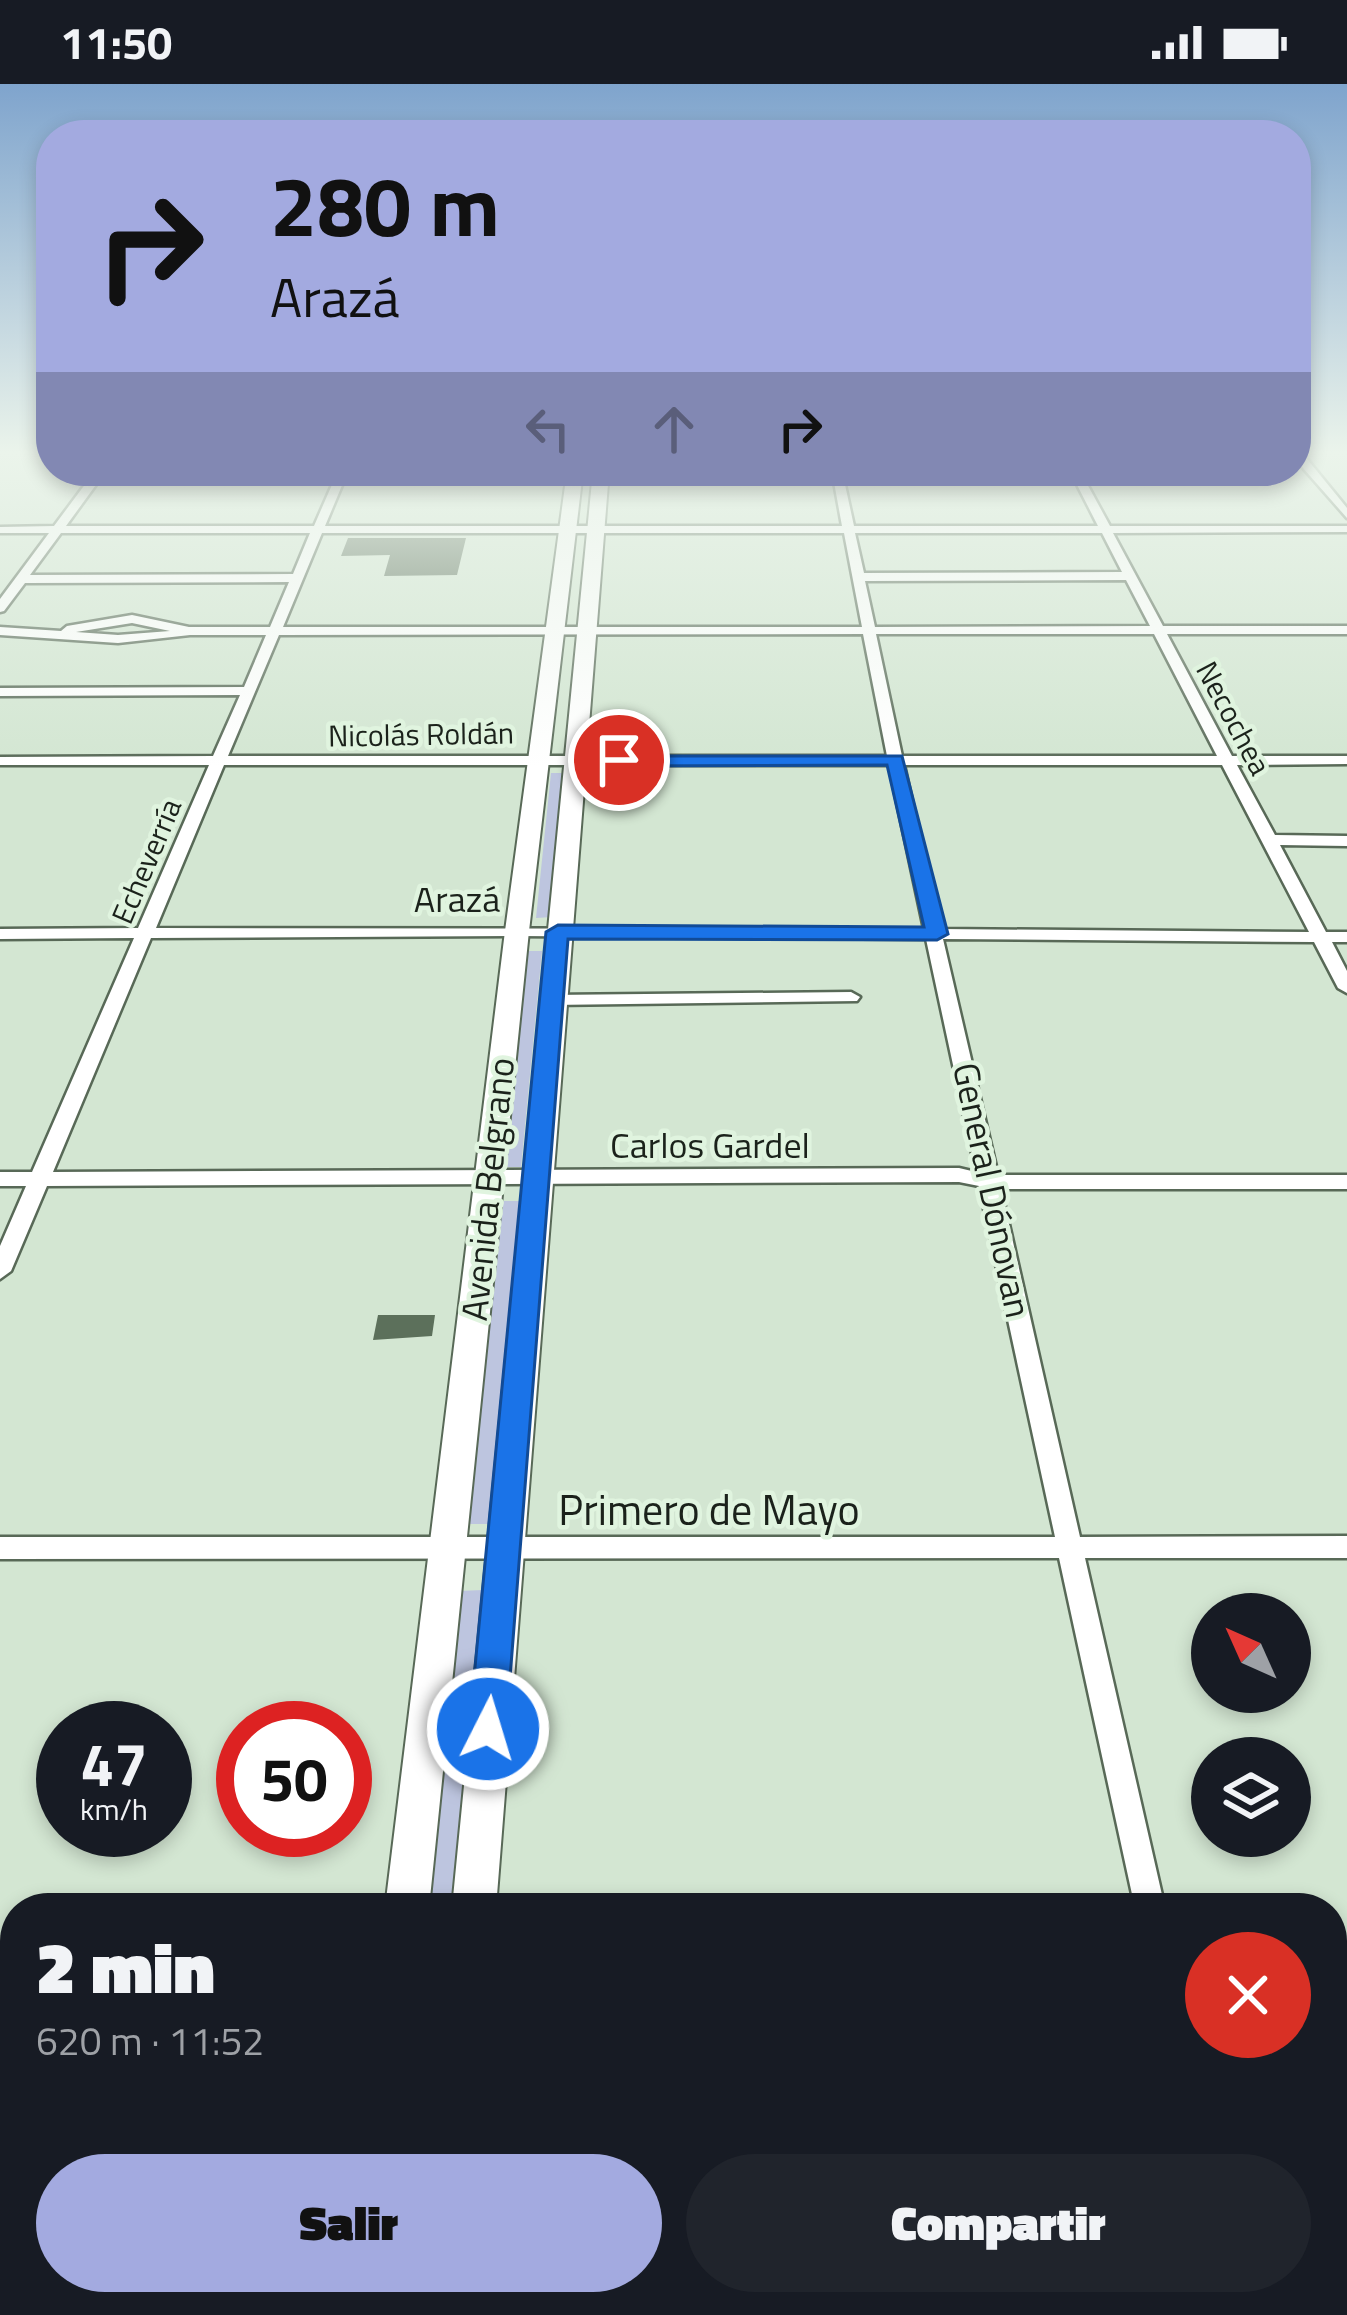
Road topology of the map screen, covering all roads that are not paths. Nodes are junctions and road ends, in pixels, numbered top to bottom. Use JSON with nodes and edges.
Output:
{"nodes":[{"id":1,"x":35,"y":558,"type":"edge"},
{"id":2,"x":305,"y":558,"type":"edge"},
{"id":3,"x":565,"y":558,"type":"edge"},
{"id":4,"x":594,"y":558,"type":"edge"},
{"id":5,"x":857,"y":558,"type":"edge"},
{"id":6,"x":1119,"y":558,"type":"edge"},
{"id":7,"x":1128,"y":576,"type":"junction"},
{"id":8,"x":861,"y":577,"type":"junction"},
{"id":9,"x":297,"y":578,"type":"junction"},
{"id":10,"x":20,"y":579,"type":"junction"},
{"id":11,"x":0,"y":608,"type":"edge"},
{"id":12,"x":557,"y":629,"type":"junction"},
{"id":13,"x":1157,"y":629,"type":"junction"},
{"id":14,"x":274,"y":630,"type":"junction"},
{"id":15,"x":586,"y":630,"type":"junction"},
{"id":16,"x":871,"y":630,"type":"junction"},
{"id":17,"x":1347,"y":630,"type":"edge"},
{"id":18,"x":0,"y":631,"type":"edge"},
{"id":19,"x":190,"y":631,"type":"junction"},
{"id":20,"x":57,"y":632,"type":"junction"},
{"id":21,"x":249,"y":691,"type":"junction"},
{"id":22,"x":0,"y":692,"type":"edge"},
{"id":23,"x":538,"y":760,"type":"junction"},
{"id":24,"x":573,"y":760,"type":"junction"},
{"id":25,"x":896,"y":760,"type":"junction"},
{"id":26,"x":1224,"y":760,"type":"junction"},
{"id":27,"x":1347,"y":760,"type":"edge"},
{"id":28,"x":0,"y":761,"type":"edge"},
{"id":29,"x":218,"y":763,"type":"junction"},
{"id":30,"x":1269,"y":840,"type":"junction"},
{"id":31,"x":1347,"y":841,"type":"edge"},
{"id":32,"x":517,"y":931,"type":"junction"},
{"id":33,"x":558,"y":932,"type":"junction"},
{"id":34,"x":0,"y":934,"type":"edge"},
{"id":35,"x":144,"y":934,"type":"junction"},
{"id":36,"x":937,"y":934,"type":"junction"},
{"id":37,"x":1320,"y":937,"type":"junction"},
{"id":38,"x":1347,"y":937,"type":"edge"},
{"id":39,"x":1347,"y":988,"type":"edge"},
{"id":40,"x":851,"y":997,"type":"dead end"},
{"id":41,"x":551,"y":1000,"type":"junction"},
{"id":42,"x":490,"y":1176,"type":"junction"},
{"id":43,"x":536,"y":1178,"type":"junction"},
{"id":44,"x":0,"y":1179,"type":"edge"},
{"id":45,"x":40,"y":1179,"type":"junction"},
{"id":46,"x":992,"y":1182,"type":"junction"},
{"id":47,"x":1347,"y":1182,"type":"edge"},
{"id":48,"x":0,"y":1271,"type":"edge"},
{"id":49,"x":1071,"y":1545,"type":"junction"},
{"id":50,"x":0,"y":1547,"type":"edge"},
{"id":51,"x":446,"y":1547,"type":"junction"},
{"id":52,"x":1347,"y":1547,"type":"edge"},
{"id":53,"x":502,"y":1549,"type":"junction"},
{"id":54,"x":408,"y":1893,"type":"edge"},
{"id":55,"x":474,"y":1893,"type":"edge"},
{"id":56,"x":1147,"y":1893,"type":"edge"}],
"edges":[{"from":1,"to":10,"type":"street"},
{"from":2,"to":9,"type":"street","name":"Echeverría"},
{"from":3,"to":12,"type":"main road","name":"Avenida Belgrano"},
{"from":4,"to":15,"type":"main road","name":"Avenida Belgrano"},
{"from":5,"to":8,"type":"street","name":"General Dónovan"},
{"from":6,"to":7,"type":"street","name":"Necochea"},
{"from":7,"to":8,"type":"street"},
{"from":7,"to":13,"type":"street","name":"Necochea"},
{"from":8,"to":16,"type":"street","name":"General Dónovan"},
{"from":9,"to":10,"type":"street"},
{"from":9,"to":14,"type":"street","name":"Echeverría"},
{"from":10,"to":11,"type":"street"},
{"from":12,"to":14,"type":"street"},
{"from":12,"to":15,"type":"street"},
{"from":12,"to":23,"type":"main road","name":"Avenida Belgrano"},
{"from":13,"to":16,"type":"street"},
{"from":13,"to":17,"type":"street"},
{"from":13,"to":26,"type":"street","name":"Necochea"},
{"from":14,"to":19,"type":"street"},
{"from":14,"to":21,"type":"street","name":"Echeverría"},
{"from":15,"to":16,"type":"street"},
{"from":15,"to":24,"type":"main road","name":"Avenida Belgrano"},
{"from":16,"to":25,"type":"street","name":"General Dónovan"},
{"from":18,"to":20,"type":"street"},
{"from":19,"to":20,"type":"street"},
{"from":19,"to":20,"type":"street"},
{"from":21,"to":22,"type":"street"},
{"from":21,"to":29,"type":"street","name":"Echeverría"},
{"from":23,"to":24,"type":"street","name":"Nicolás Roldán"},
{"from":23,"to":29,"type":"street","name":"Nicolás Roldán"},
{"from":23,"to":32,"type":"main road","name":"Avenida Belgrano"},
{"from":24,"to":25,"type":"street","name":"Nicolás Roldán"},
{"from":24,"to":33,"type":"main road","name":"Avenida Belgrano"},
{"from":25,"to":26,"type":"street","name":"Nicolás Roldán"},
{"from":25,"to":36,"type":"street","name":"General Dónovan"},
{"from":26,"to":27,"type":"street","name":"Nicolás Roldán"},
{"from":26,"to":30,"type":"street","name":"Necochea"},
{"from":28,"to":29,"type":"street","name":"Nicolás Roldán"},
{"from":29,"to":35,"type":"street","name":"Echeverría"},
{"from":30,"to":31,"type":"street"},
{"from":30,"to":37,"type":"street","name":"Necochea"},
{"from":32,"to":33,"type":"street","name":"Arazá"},
{"from":32,"to":35,"type":"street","name":"Arazá"},
{"from":32,"to":42,"type":"main road","name":"Avenida Belgrano"},
{"from":33,"to":36,"type":"street","name":"Arazá"},
{"from":33,"to":41,"type":"main road","name":"Avenida Belgrano"},
{"from":34,"to":35,"type":"street","name":"Arazá"},
{"from":35,"to":45,"type":"street","name":"Echeverría"},
{"from":36,"to":37,"type":"street","name":"Arazá"},
{"from":36,"to":46,"type":"street","name":"General Dónovan"},
{"from":37,"to":38,"type":"street","name":"Arazá"},
{"from":37,"to":39,"type":"street","name":"Necochea"},
{"from":40,"to":41,"type":"street"},
{"from":41,"to":43,"type":"main road","name":"Avenida Belgrano"},
{"from":42,"to":43,"type":"street","name":"Carlos Gardel"},
{"from":42,"to":45,"type":"street","name":"Carlos Gardel"},
{"from":42,"to":51,"type":"main road","name":"Avenida Belgrano"},
{"from":43,"to":46,"type":"street","name":"Carlos Gardel"},
{"from":43,"to":53,"type":"main road","name":"Avenida Belgrano"},
{"from":44,"to":45,"type":"street","name":"Carlos Gardel"},
{"from":45,"to":48,"type":"street","name":"Echeverría"},
{"from":46,"to":47,"type":"street","name":"Carlos Gardel"},
{"from":46,"to":49,"type":"street","name":"General Dónovan"},
{"from":49,"to":52,"type":"street","name":"Primero de Mayo"},
{"from":49,"to":53,"type":"street","name":"Primero de Mayo"},
{"from":49,"to":56,"type":"street","name":"General Dónovan"},
{"from":50,"to":51,"type":"street","name":"Primero de Mayo"},
{"from":51,"to":53,"type":"street","name":"Primero de Mayo"},
{"from":51,"to":54,"type":"main road","name":"Avenida Belgrano"},
{"from":53,"to":55,"type":"main road","name":"Avenida Belgrano"}]}
